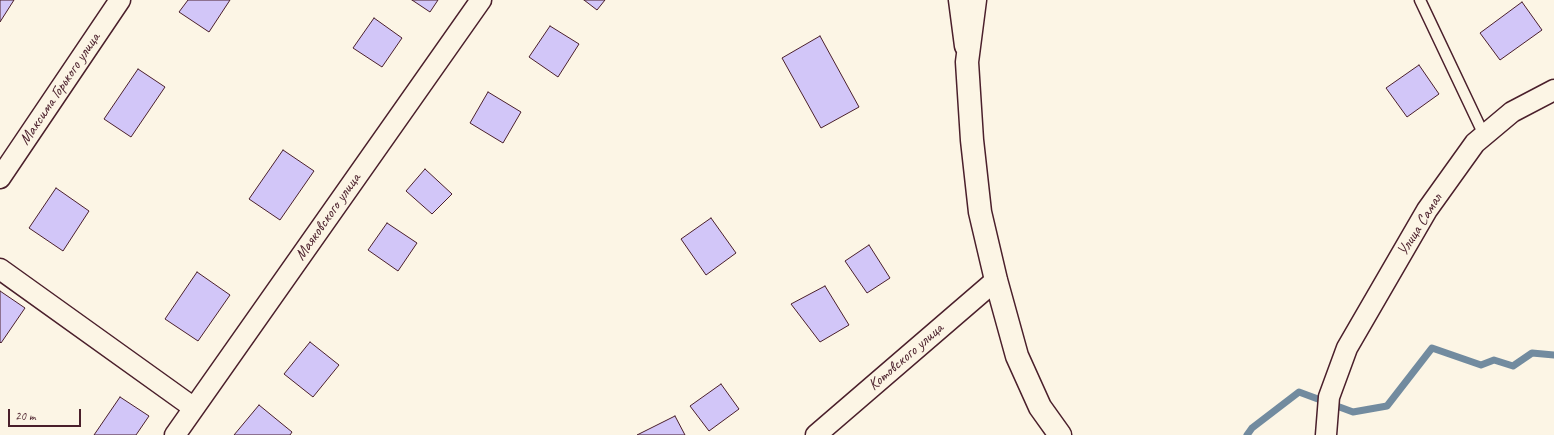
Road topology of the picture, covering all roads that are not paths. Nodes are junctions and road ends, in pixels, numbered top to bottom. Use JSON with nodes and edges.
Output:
{"nodes":[{"id":1,"x":120,"y":0,"type":"edge"},
{"id":2,"x":481,"y":0,"type":"edge"},
{"id":3,"x":959,"y":0,"type":"edge"},
{"id":4,"x":975,"y":0,"type":"edge"},
{"id":5,"x":1420,"y":0,"type":"edge"},
{"id":6,"x":967,"y":62,"type":"junction"},
{"id":7,"x":1554,"y":90,"type":"edge"},
{"id":8,"x":1484,"y":135,"type":"junction"},
{"id":9,"x":0,"y":178,"type":"edge"},
{"id":10,"x":0,"y":269,"type":"edge"},
{"id":11,"x":996,"y":280,"type":"junction"},
{"id":12,"x":194,"y":408,"type":"junction"},
{"id":13,"x":1326,"y":431,"type":"edge"},
{"id":14,"x":175,"y":435,"type":"edge"},
{"id":15,"x":816,"y":435,"type":"edge"},
{"id":16,"x":1060,"y":435,"type":"edge"}],
"edges":[{"from":1,"to":9,"type":"street","name":"Максима Горького улица"},
{"from":2,"to":12,"type":"street","name":"Маяковского улица"},
{"from":3,"to":6,"type":"street"},
{"from":4,"to":6,"type":"main road"},
{"from":5,"to":8,"type":"lane"},
{"from":6,"to":11,"type":"main road"},
{"from":7,"to":8,"type":"street","name":"Улица Самал"},
{"from":8,"to":13,"type":"street","name":"Улица Самал"},
{"from":10,"to":12,"type":"street"},
{"from":11,"to":15,"type":"street","name":"Котовского улица"},
{"from":11,"to":16,"type":"main road"},
{"from":12,"to":14,"type":"street","name":"Маяковского улица"}]}
